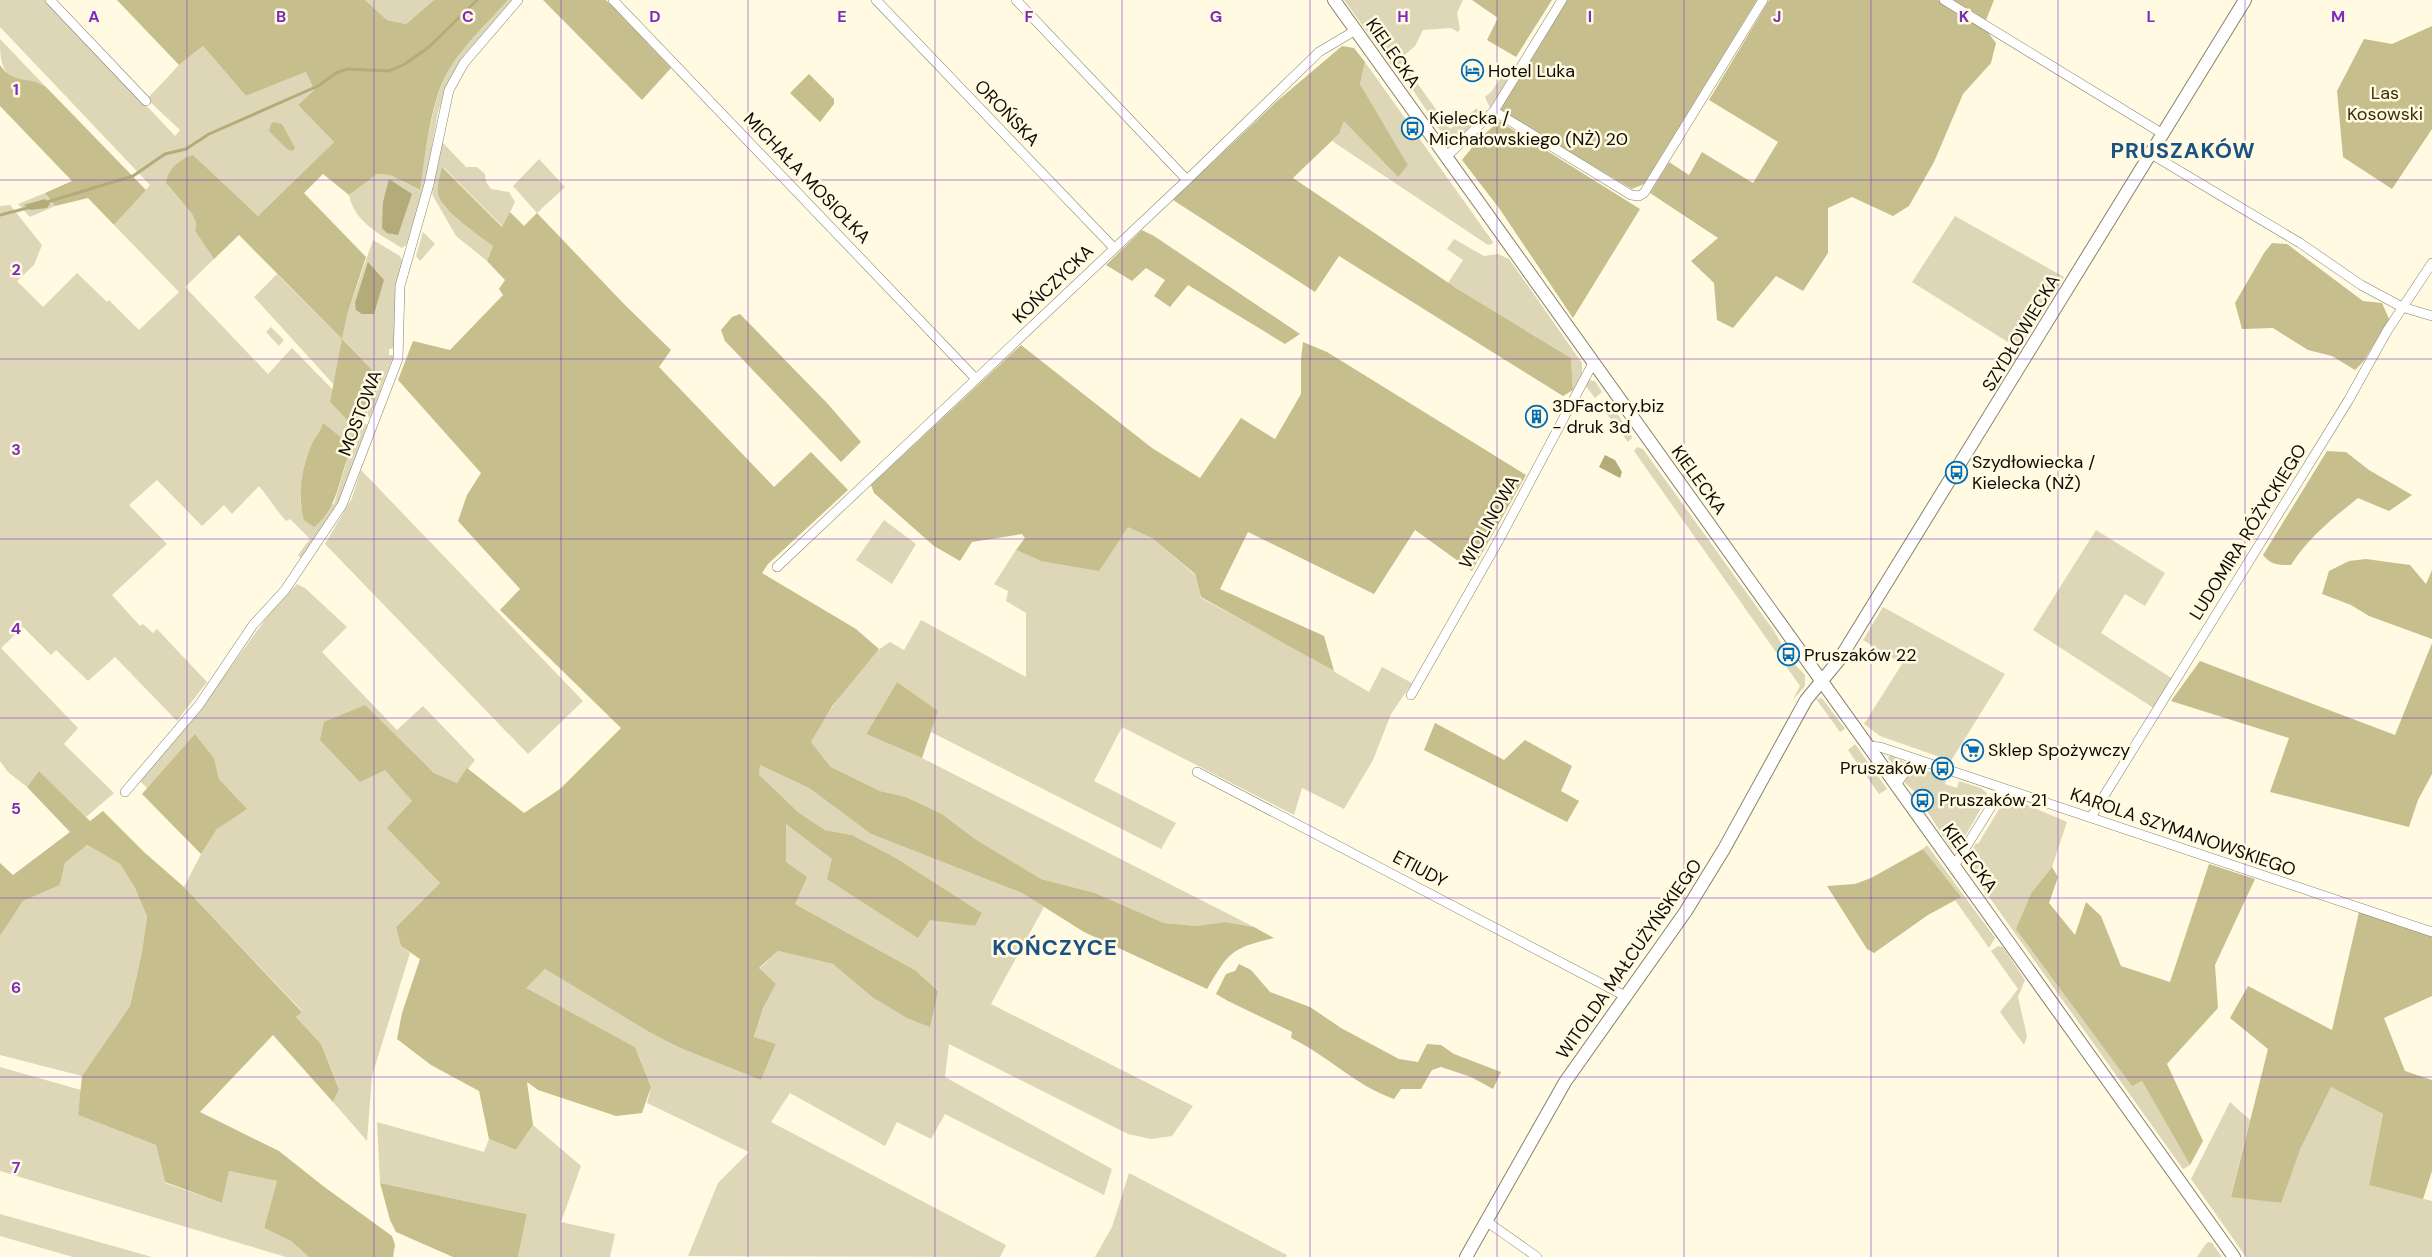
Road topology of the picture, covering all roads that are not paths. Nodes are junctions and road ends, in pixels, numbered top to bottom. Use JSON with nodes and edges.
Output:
{"nodes":[{"id":1,"x":50,"y":0,"type":"edge"},
{"id":2,"x":518,"y":0,"type":"edge"},
{"id":3,"x":614,"y":0,"type":"edge"},
{"id":4,"x":876,"y":0,"type":"edge"},
{"id":5,"x":1016,"y":0,"type":"edge"},
{"id":6,"x":1334,"y":0,"type":"edge"},
{"id":7,"x":1562,"y":0,"type":"edge"},
{"id":8,"x":1763,"y":0,"type":"edge"},
{"id":9,"x":1944,"y":0,"type":"edge"},
{"id":10,"x":2246,"y":0,"type":"edge"},
{"id":11,"x":1356,"y":30,"type":"junction"},
{"id":12,"x":146,"y":101,"type":"dead end"},
{"id":13,"x":1494,"y":111,"type":"junction"},
{"id":14,"x":2163,"y":134,"type":"junction"},
{"id":15,"x":2151,"y":154,"type":"junction"},
{"id":16,"x":1446,"y":157,"type":"junction"},
{"id":17,"x":1187,"y":180,"type":"junction"},
{"id":18,"x":1114,"y":248,"type":"junction"},
{"id":19,"x":2432,"y":263,"type":"edge"},
{"id":20,"x":2402,"y":307,"type":"junction"},
{"id":21,"x":2432,"y":316,"type":"edge"},
{"id":22,"x":1593,"y":362,"type":"junction"},
{"id":23,"x":976,"y":379,"type":"junction"},
{"id":24,"x":777,"y":567,"type":"dead end"},
{"id":25,"x":1823,"y":682,"type":"junction"},
{"id":26,"x":1411,"y":696,"type":"dead end"},
{"id":27,"x":1868,"y":746,"type":"junction"},
{"id":28,"x":1924,"y":762,"type":"junction"},
{"id":29,"x":1197,"y":772,"type":"dead end"},
{"id":30,"x":1896,"y":784,"type":"junction"},
{"id":31,"x":2002,"y":788,"type":"junction"},
{"id":32,"x":125,"y":792,"type":"dead end"},
{"id":33,"x":2091,"y":817,"type":"junction"},
{"id":34,"x":1954,"y":866,"type":"junction"},
{"id":35,"x":2432,"y":932,"type":"edge"},
{"id":36,"x":1627,"y":997,"type":"junction"},
{"id":37,"x":1486,"y":1221,"type":"junction"},
{"id":38,"x":1466,"y":1257,"type":"edge"},
{"id":39,"x":1537,"y":1257,"type":"edge"},
{"id":40,"x":2234,"y":1257,"type":"edge"}],
"edges":[{"from":1,"to":12,"type":"street"},
{"from":2,"to":32,"type":"street","name":"MOSTOWA"},
{"from":3,"to":23,"type":"street","name":"MICHAŁA MOSIOŁKA"},
{"from":4,"to":18,"type":"street","name":"OROŃSKA"},
{"from":5,"to":17,"type":"street"},
{"from":6,"to":11,"type":"main road","name":"KIELECKA"},
{"from":7,"to":13,"type":"street"},
{"from":8,"to":13,"type":"street"},
{"from":9,"to":14,"type":"street"},
{"from":10,"to":14,"type":"main road","name":"SZYDŁOWIECKA"},
{"from":11,"to":16,"type":"main road","name":"KIELECKA"},
{"from":11,"to":17,"type":"street","name":"KOŃCZYCKA"},
{"from":13,"to":16,"type":"street"},
{"from":14,"to":15,"type":"main road","name":"SZYDŁOWIECKA"},
{"from":15,"to":20,"type":"street"},
{"from":15,"to":25,"type":"main road","name":"SZYDŁOWIECKA"},
{"from":16,"to":22,"type":"main road","name":"KIELECKA"},
{"from":17,"to":18,"type":"street","name":"KOŃCZYCKA"},
{"from":18,"to":23,"type":"street","name":"KOŃCZYCKA"},
{"from":19,"to":20,"type":"street","name":"LUDOMIRA RÓŻYCKIEGO"},
{"from":20,"to":21,"type":"street"},
{"from":20,"to":33,"type":"street","name":"LUDOMIRA RÓŻYCKIEGO"},
{"from":22,"to":25,"type":"main road","name":"KIELECKA"},
{"from":22,"to":26,"type":"street","name":"WIOLINOWA"},
{"from":23,"to":24,"type":"street","name":"KOŃCZYCKA"},
{"from":25,"to":27,"type":"main road","name":"KIELECKA"},
{"from":25,"to":36,"type":"main road","name":"WITOLDA MAŁCUŻYŃSKIEGO"},
{"from":27,"to":28,"type":"street","name":"KAROLA SZYMANOWSKIEGO"},
{"from":27,"to":30,"type":"main road","name":"KIELECKA"},
{"from":28,"to":30,"type":"street"},
{"from":28,"to":31,"type":"street","name":"KAROLA SZYMANOWSKIEGO"},
{"from":29,"to":36,"type":"street","name":"ETIUDY"},
{"from":30,"to":34,"type":"main road","name":"KIELECKA"},
{"from":31,"to":33,"type":"street","name":"KAROLA SZYMANOWSKIEGO"},
{"from":31,"to":34,"type":"street"},
{"from":33,"to":35,"type":"street","name":"KAROLA SZYMANOWSKIEGO"},
{"from":34,"to":40,"type":"main road","name":"KIELECKA"},
{"from":36,"to":37,"type":"main road","name":"WITOLDA MAŁCUŻYŃSKIEGO"},
{"from":37,"to":38,"type":"main road","name":"WITOLDA MAŁCUŻYŃSKIEGO"},
{"from":37,"to":39,"type":"street"}]}
